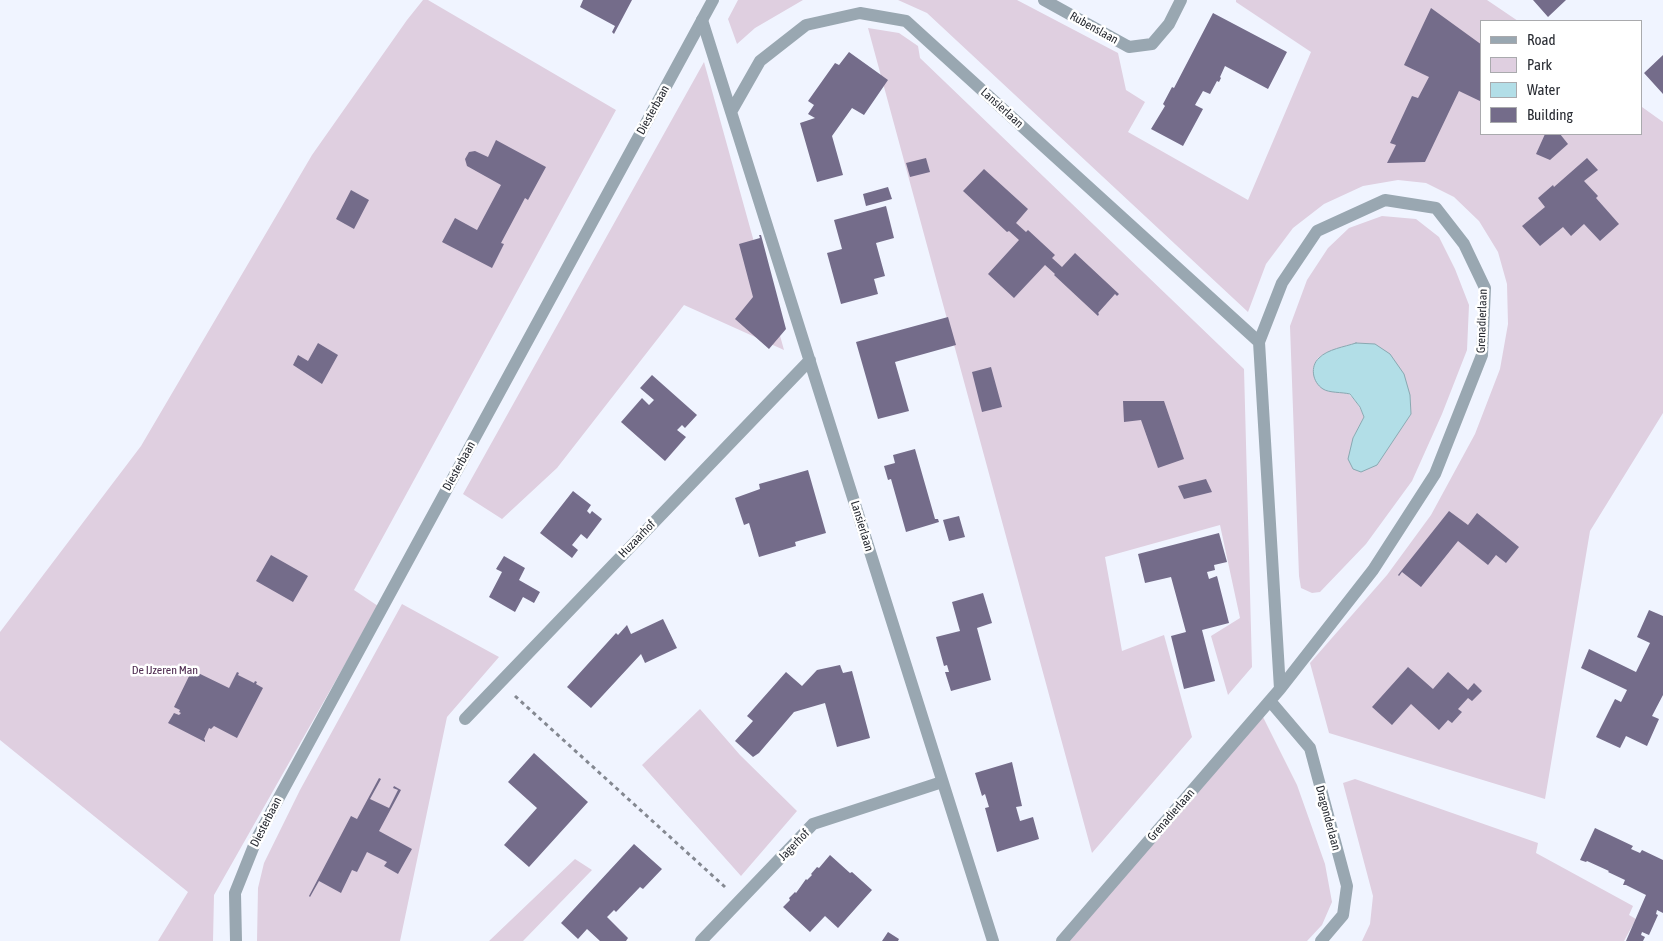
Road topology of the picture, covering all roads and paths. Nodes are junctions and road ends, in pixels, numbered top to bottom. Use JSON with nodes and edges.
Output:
{"nodes":[{"id":1,"x":713,"y":0,"type":"edge"},
{"id":2,"x":1044,"y":0,"type":"edge"},
{"id":3,"x":1181,"y":0,"type":"edge"},
{"id":4,"x":702,"y":20,"type":"junction"},
{"id":5,"x":731,"y":112,"type":"junction"},
{"id":6,"x":1259,"y":342,"type":"junction"},
{"id":7,"x":810,"y":360,"type":"junction"},
{"id":8,"x":500,"y":682,"type":"junction"},
{"id":9,"x":1280,"y":689,"type":"junction"},
{"id":10,"x":1270,"y":701,"type":"junction"},
{"id":11,"x":465,"y":719,"type":"dead end"},
{"id":12,"x":942,"y":782,"type":"junction"},
{"id":13,"x":740,"y":901,"type":"junction"},
{"id":14,"x":236,"y":941,"type":"edge"},
{"id":15,"x":701,"y":941,"type":"edge"},
{"id":16,"x":993,"y":941,"type":"edge"},
{"id":17,"x":1062,"y":941,"type":"edge"},
{"id":18,"x":1321,"y":941,"type":"edge"}],
"edges":[{"from":1,"to":4,"type":"street","name":"Diesterbaan"},
{"from":2,"to":3,"type":"street","name":"Rubenslaan"},
{"from":4,"to":5,"type":"street","name":"Lansierlaan"},
{"from":4,"to":14,"type":"street","name":"Diesterbaan"},
{"from":5,"to":6,"type":"street","name":"Lansierlaan"},
{"from":5,"to":7,"type":"street","name":"Lansierlaan"},
{"from":6,"to":9,"type":"street","name":"Grenadierlaan"},
{"from":6,"to":9,"type":"street","name":"Grenadierlaan"},
{"from":7,"to":8,"type":"street","name":"Huzaarhof"},
{"from":7,"to":12,"type":"street","name":"Lansierlaan"},
{"from":8,"to":11,"type":"street","name":"Huzaarhof"},
{"from":8,"to":13,"type":"path"},
{"from":9,"to":10,"type":"street","name":"Grenadierlaan"},
{"from":10,"to":17,"type":"street","name":"Grenadierlaan"},
{"from":10,"to":18,"type":"street","name":"Dragonderlaan"},
{"from":12,"to":13,"type":"street","name":"Jagerhof"},
{"from":12,"to":16,"type":"street","name":"Lansierlaan"},
{"from":13,"to":15,"type":"street","name":"Jagerhof"}]}
